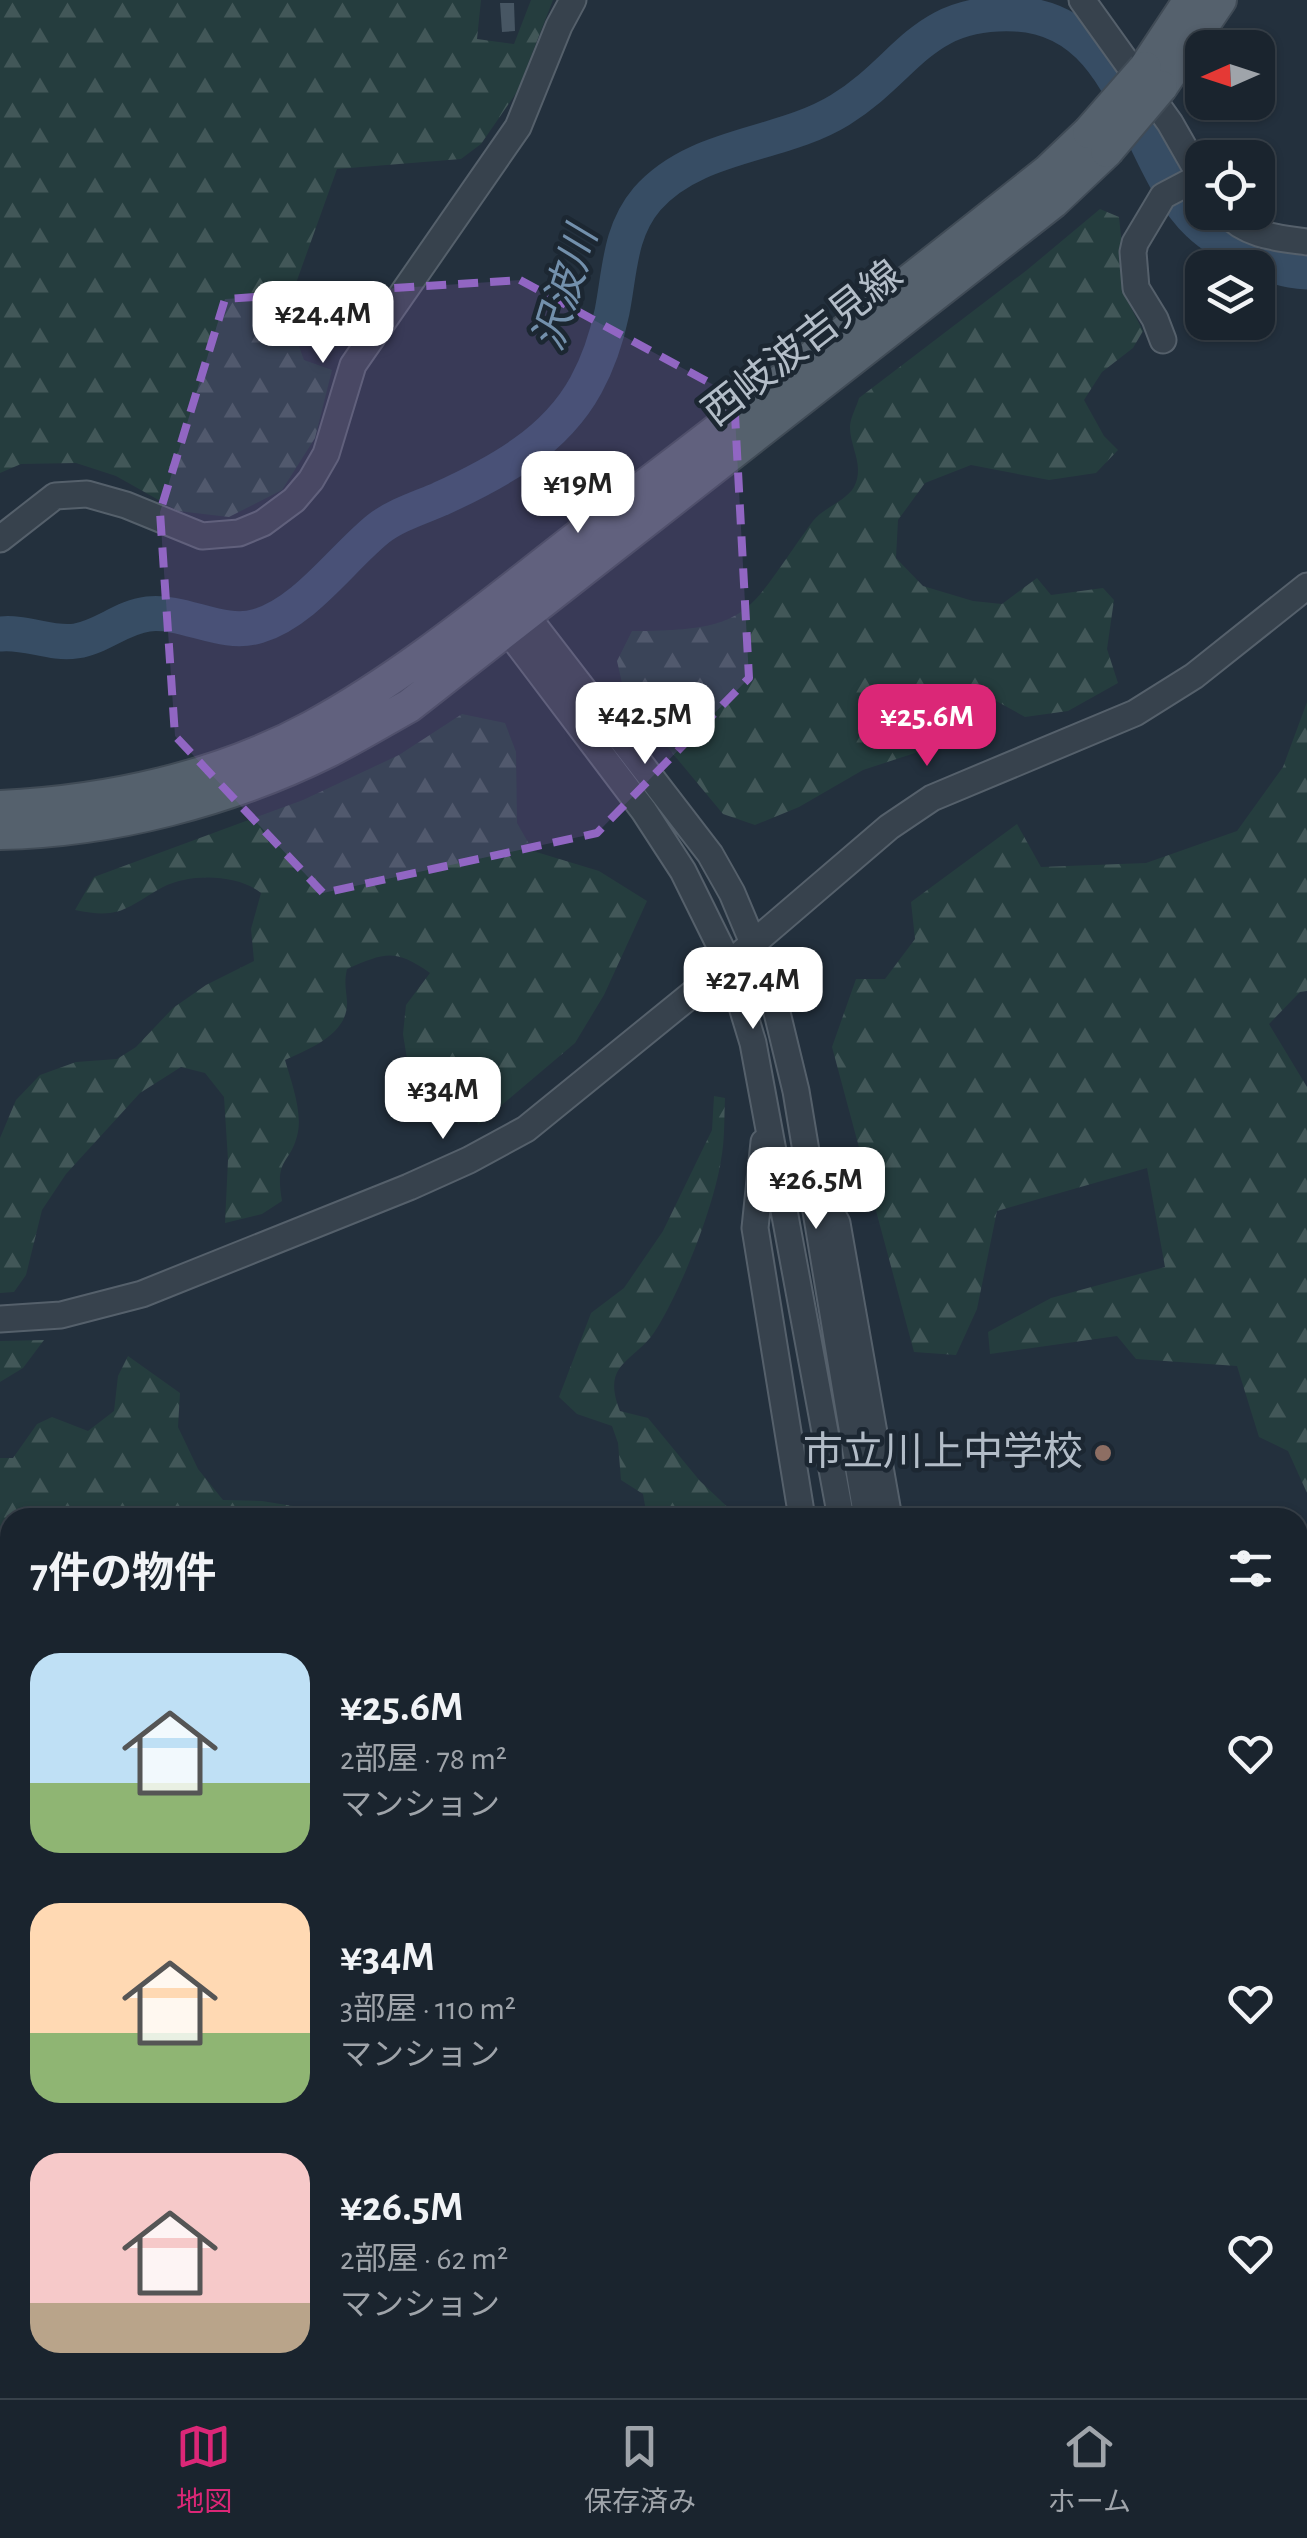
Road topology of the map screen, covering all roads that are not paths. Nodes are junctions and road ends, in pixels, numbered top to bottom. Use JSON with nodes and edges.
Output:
{"nodes":[{"id":1,"x":573,"y":0,"type":"edge"},
{"id":2,"x":1082,"y":0,"type":"edge"},
{"id":3,"x":1190,"y":0,"type":"edge"},
{"id":4,"x":1220,"y":0,"type":"edge"},
{"id":5,"x":1153,"y":78,"type":"junction"},
{"id":6,"x":1098,"y":142,"type":"junction"},
{"id":7,"x":1185,"y":152,"type":"edge"},
{"id":8,"x":1185,"y":185,"type":"edge"},
{"id":9,"x":1250,"y":230,"type":"edge"},
{"id":10,"x":1307,"y":242,"type":"edge"},
{"id":11,"x":1163,"y":340,"type":"dead end"},
{"id":12,"x":0,"y":539,"type":"edge"},
{"id":13,"x":1307,"y":586,"type":"edge"},
{"id":14,"x":497,"y":599,"type":"junction"},
{"id":15,"x":518,"y":623,"type":"junction"},
{"id":16,"x":0,"y":807,"type":"edge"},
{"id":17,"x":0,"y":833,"type":"edge"},
{"id":18,"x":753,"y":944,"type":"junction"},
{"id":19,"x":729,"y":964,"type":"junction"},
{"id":20,"x":767,"y":1117,"type":"junction"},
{"id":21,"x":808,"y":1169,"type":"junction"},
{"id":22,"x":0,"y":1319,"type":"edge"},
{"id":23,"x":800,"y":1508,"type":"edge"},
{"id":24,"x":839,"y":1508,"type":"edge"},
{"id":25,"x":865,"y":1508,"type":"edge"},
{"id":26,"x":888,"y":1508,"type":"edge"}],
"edges":[{"from":1,"to":12,"type":"street"},
{"from":2,"to":7,"type":"street"},
{"from":3,"to":5,"type":"main road","name":"西岐波吉見線"},
{"from":4,"to":5,"type":"main road","name":"西岐波吉見線"},
{"from":5,"to":6,"type":"main road","name":"西岐波吉見線","bridge":true},
{"from":6,"to":14,"type":"main road","name":"西岐波吉見線"},
{"from":6,"to":15,"type":"main road","name":"西岐波吉見線"},
{"from":8,"to":11,"type":"street"},
{"from":9,"to":10,"type":"street"},
{"from":13,"to":18,"type":"street"},
{"from":14,"to":15,"type":"street"},
{"from":14,"to":16,"type":"main road","name":"西岐波吉見線"},
{"from":15,"to":17,"type":"main road","name":"西岐波吉見線"},
{"from":15,"to":18,"type":"street"},
{"from":15,"to":19,"type":"street"},
{"from":18,"to":19,"type":"street"},
{"from":18,"to":21,"type":"street"},
{"from":19,"to":20,"type":"street"},
{"from":19,"to":22,"type":"street"},
{"from":20,"to":23,"type":"street"},
{"from":20,"to":24,"type":"street"},
{"from":21,"to":25,"type":"street"},
{"from":21,"to":26,"type":"street"}]}
